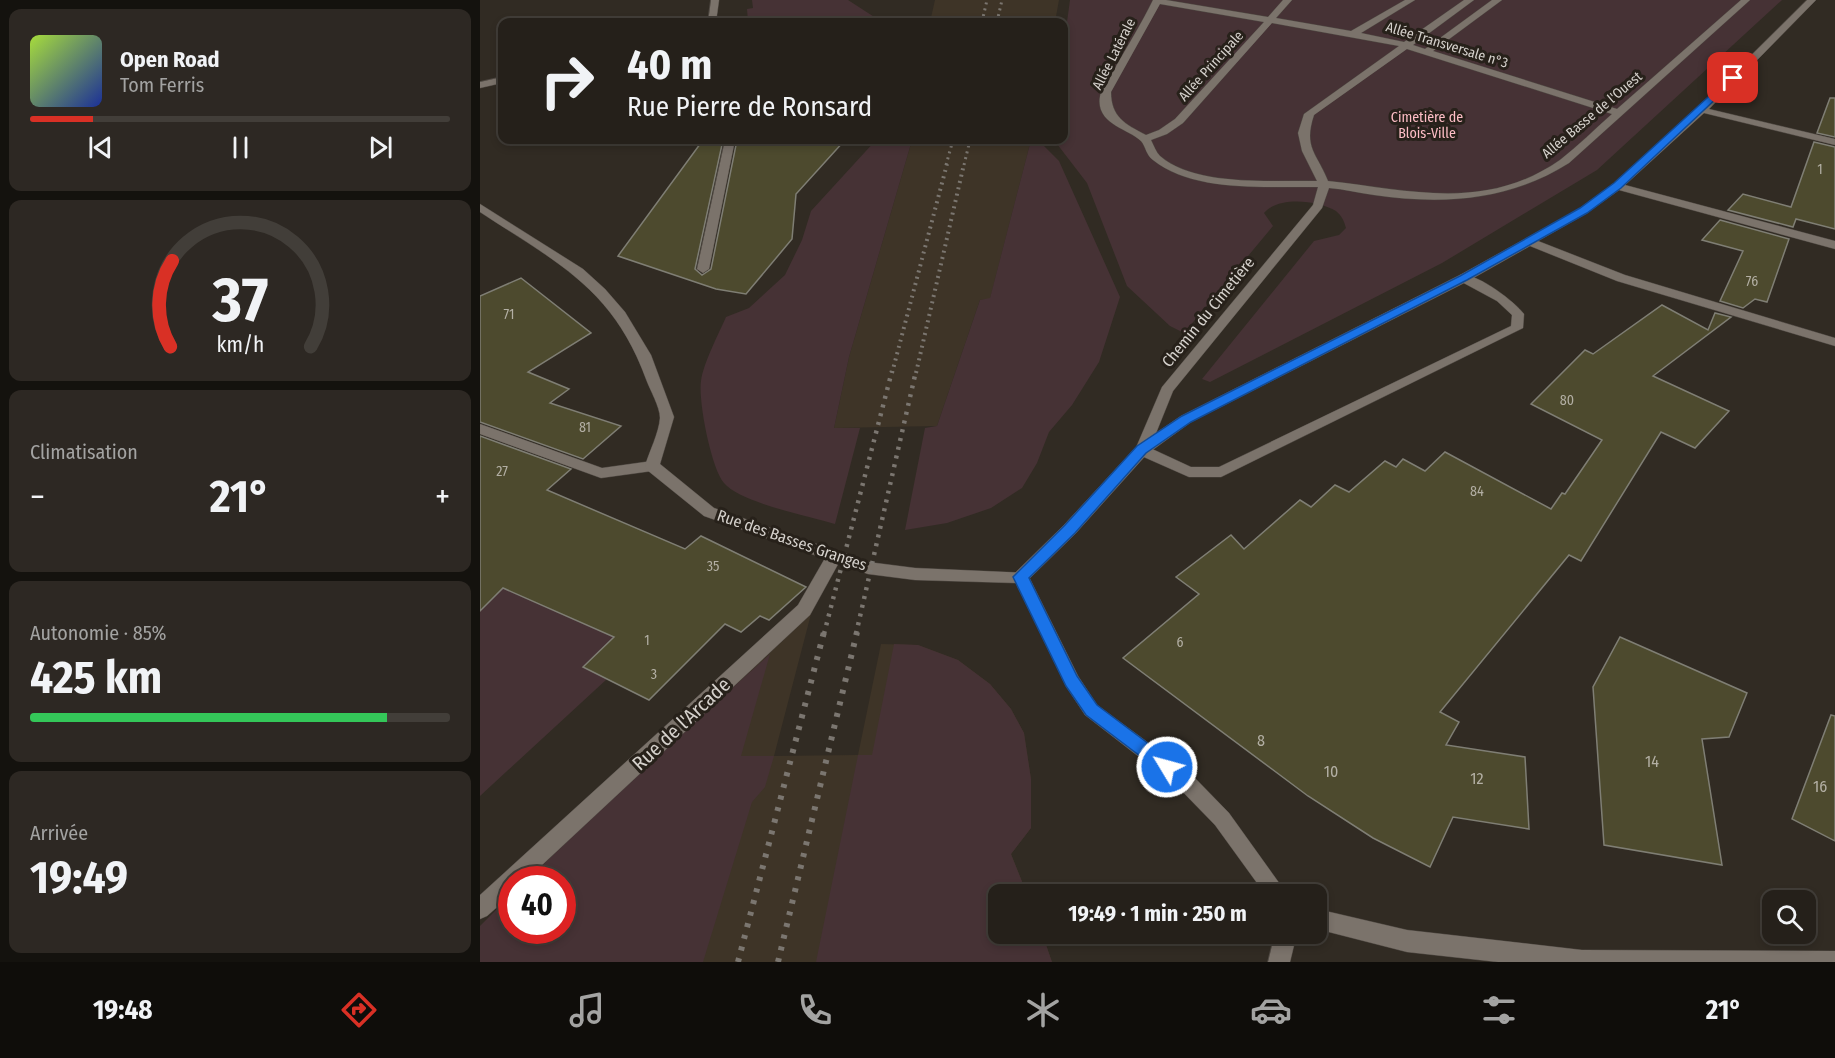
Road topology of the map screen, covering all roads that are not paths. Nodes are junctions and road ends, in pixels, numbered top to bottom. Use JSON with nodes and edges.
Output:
{"nodes":[{"id":1,"x":715,"y":0,"type":"edge"},
{"id":2,"x":1157,"y":0,"type":"edge"},
{"id":3,"x":1288,"y":0,"type":"edge"},
{"id":4,"x":1411,"y":0,"type":"edge"},
{"id":5,"x":1470,"y":0,"type":"edge"},
{"id":6,"x":1498,"y":0,"type":"edge"},
{"id":7,"x":1746,"y":0,"type":"edge"},
{"id":8,"x":1812,"y":0,"type":"edge"},
{"id":9,"x":713,"y":18,"type":"edge"},
{"id":10,"x":1270,"y":21,"type":"junction"},
{"id":11,"x":1351,"y":34,"type":"junction"},
{"id":12,"x":1405,"y":46,"type":"junction"},
{"id":13,"x":1426,"y":52,"type":"junction"},
{"id":14,"x":498,"y":81,"type":"edge"},
{"id":15,"x":480,"y":85,"type":"edge"},
{"id":16,"x":1702,"y":110,"type":"junction"},
{"id":17,"x":1618,"y":113,"type":"junction"},
{"id":18,"x":1145,"y":138,"type":"junction"},
{"id":19,"x":1835,"y":142,"type":"edge"},
{"id":20,"x":729,"y":144,"type":"edge"},
{"id":21,"x":1324,"y":184,"type":"junction"},
{"id":22,"x":1617,"y":186,"type":"junction"},
{"id":23,"x":480,"y":207,"type":"edge"},
{"id":24,"x":1530,"y":242,"type":"junction"},
{"id":25,"x":1835,"y":245,"type":"edge"},
{"id":26,"x":703,"y":269,"type":"dead end"},
{"id":27,"x":1464,"y":278,"type":"junction"},
{"id":28,"x":1835,"y":342,"type":"edge"},
{"id":29,"x":480,"y":429,"type":"edge"},
{"id":30,"x":1142,"y":450,"type":"junction"},
{"id":31,"x":652,"y":466,"type":"junction"},
{"id":32,"x":834,"y":558,"type":"junction"},
{"id":33,"x":1021,"y":577,"type":"junction"},
{"id":34,"x":526,"y":866,"type":"edge"},
{"id":35,"x":1270,"y":884,"type":"edge"},
{"id":36,"x":498,"y":892,"type":"edge"},
{"id":37,"x":480,"y":909,"type":"edge"},
{"id":38,"x":1327,"y":922,"type":"edge"},
{"id":39,"x":1283,"y":944,"type":"edge"},
{"id":40,"x":1279,"y":962,"type":"edge"},
{"id":41,"x":1582,"y":962,"type":"edge"},
{"id":42,"x":1835,"y":962,"type":"edge"}],
"edges":[{"from":1,"to":9,"type":"street"},
{"from":2,"to":10,"type":"street","name":"Allée Transversale n°3"},
{"from":2,"to":18,"type":"street","name":"Allée Latérale"},
{"from":3,"to":10,"type":"street","name":"Allée Principale"},
{"from":4,"to":11,"type":"street"},
{"from":5,"to":12,"type":"street"},
{"from":6,"to":13,"type":"street"},
{"from":7,"to":17,"type":"street","name":"Allée Basse de l'Ouest"},
{"from":8,"to":16,"type":"street"},
{"from":10,"to":11,"type":"street","name":"Allée Transversale n°3"},
{"from":10,"to":18,"type":"street","name":"Allée Principale"},
{"from":11,"to":12,"type":"street","name":"Allée Transversale n°3"},
{"from":12,"to":13,"type":"street","name":"Allée Transversale n°3"},
{"from":12,"to":21,"type":"street"},
{"from":13,"to":17,"type":"street","name":"Allée Transversale n°3"},
{"from":14,"to":15,"type":"street"},
{"from":16,"to":19,"type":"street"},
{"from":16,"to":22,"type":"street"},
{"from":17,"to":21,"type":"street","name":"Allée Basse de l'Ouest"},
{"from":18,"to":21,"type":"street","name":"Allée Basse de l'Ouest"},
{"from":20,"to":26,"type":"street"},
{"from":21,"to":30,"type":"street","name":"Chemin du Cimetière"},
{"from":22,"to":24,"type":"street"},
{"from":22,"to":25,"type":"street"},
{"from":23,"to":31,"type":"street"},
{"from":24,"to":27,"type":"street"},
{"from":24,"to":28,"type":"street"},
{"from":27,"to":30,"type":"street"},
{"from":27,"to":30,"type":"street"},
{"from":29,"to":31,"type":"street"},
{"from":30,"to":33,"type":"street"},
{"from":31,"to":32,"type":"street","name":"Rue des Basses Granges"},
{"from":32,"to":33,"type":"street","name":"Rue des Basses Granges"},
{"from":32,"to":34,"type":"street","name":"Rue de l'Arcade"},
{"from":33,"to":35,"type":"street"},
{"from":36,"to":37,"type":"street","name":"Rue de l'Arcade"},
{"from":38,"to":41,"type":"street"},
{"from":39,"to":40,"type":"street"},
{"from":41,"to":42,"type":"street"}]}
